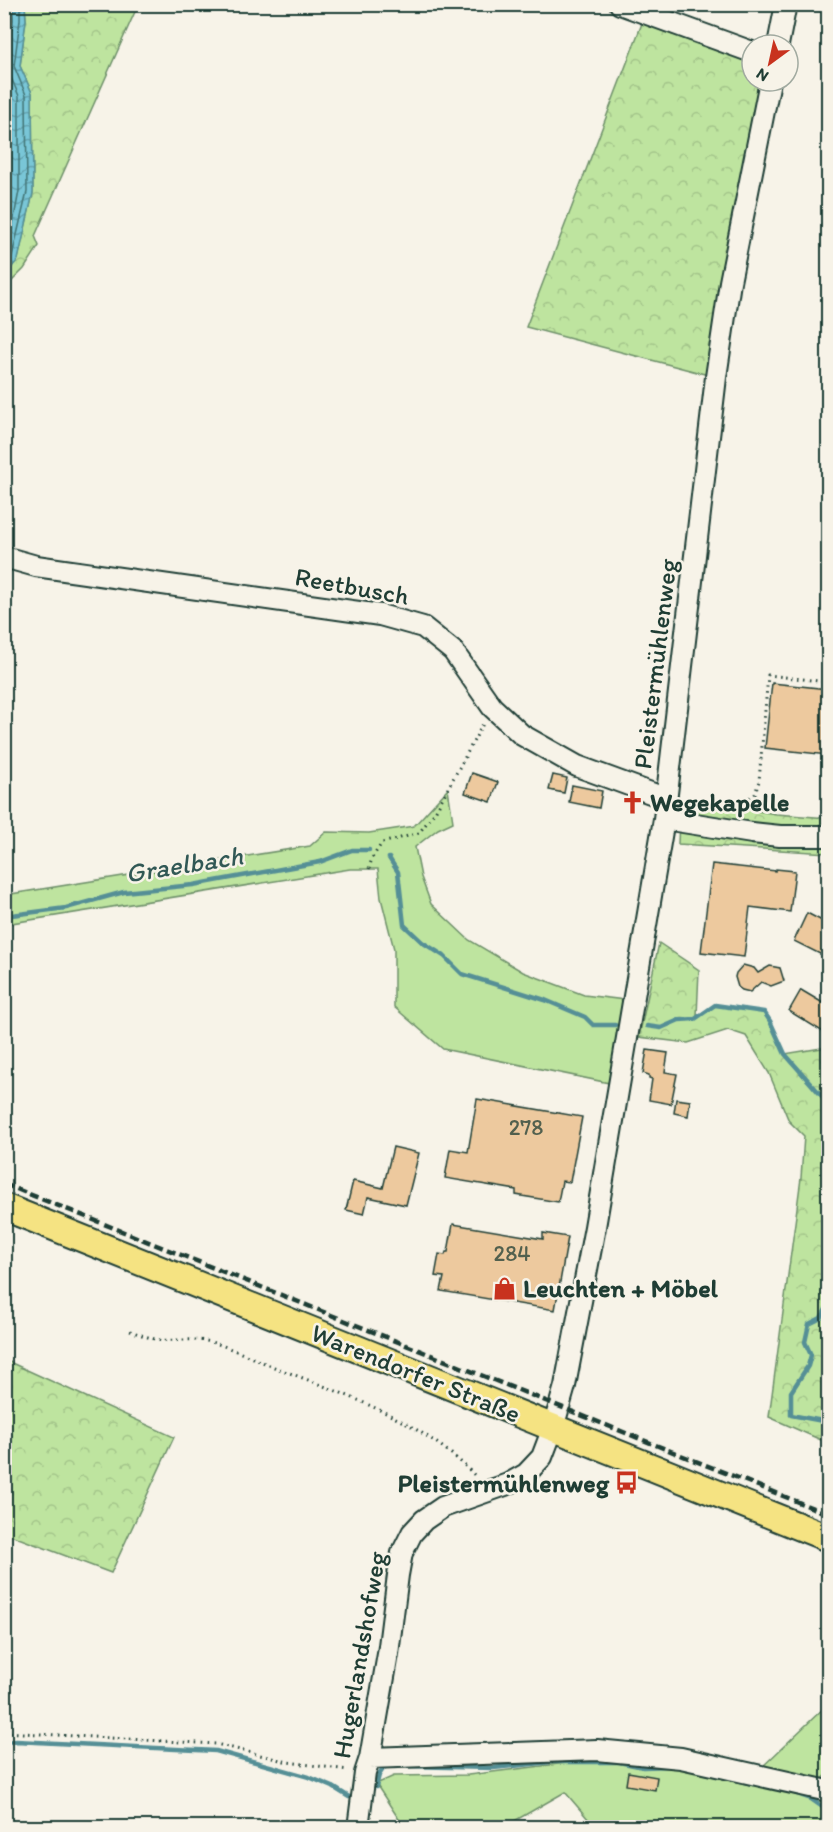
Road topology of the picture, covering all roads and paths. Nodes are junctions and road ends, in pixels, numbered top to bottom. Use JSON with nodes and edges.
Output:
{"nodes":[{"id":1,"x":620,"y":4,"type":"edge"},
{"id":2,"x":786,"y":4,"type":"edge"},
{"id":3,"x":780,"y":33,"type":"edge"},
{"id":4,"x":740,"y":48,"type":"edge"},
{"id":5,"x":768,"y":93,"type":"edge"},
{"id":6,"x":4,"y":558,"type":"edge"},
{"id":7,"x":828,"y":682,"type":"edge"},
{"id":8,"x":492,"y":707,"type":"junction"},
{"id":9,"x":670,"y":813,"type":"junction"},
{"id":10,"x":828,"y":836,"type":"edge"},
{"id":11,"x":369,"y":869,"type":"dead end"},
{"id":12,"x":4,"y":1207,"type":"edge"},
{"id":13,"x":130,"y":1331,"type":"dead end"},
{"id":14,"x":553,"y":1428,"type":"junction"},
{"id":15,"x":485,"y":1492,"type":"junction"},
{"id":16,"x":828,"y":1538,"type":"edge"},
{"id":17,"x":4,"y":1732,"type":"edge"},
{"id":18,"x":367,"y":1765,"type":"junction"},
{"id":19,"x":828,"y":1791,"type":"edge"},
{"id":20,"x":358,"y":1827,"type":"edge"}],
"edges":[{"from":1,"to":4,"type":"street"},
{"from":2,"to":3,"type":"street"},
{"from":5,"to":9,"type":"street","name":"Pleistermühlenweg"},
{"from":6,"to":8,"type":"street","name":"Reetbusch"},
{"from":7,"to":9,"type":"path"},
{"from":8,"to":9,"type":"street","name":"Reetbusch"},
{"from":8,"to":11,"type":"path"},
{"from":9,"to":10,"type":"street","name":"Reetbusch"},
{"from":9,"to":14,"type":"street","name":"Pleistermühlenweg"},
{"from":12,"to":14,"type":"main road","name":"Warendorfer Straße"},
{"from":13,"to":15,"type":"path"},
{"from":14,"to":15,"type":"street","name":"Hugerlandshofweg"},
{"from":14,"to":16,"type":"main road","name":"Warendorfer Straße"},
{"from":15,"to":18,"type":"street","name":"Hugerlandshofweg"},
{"from":17,"to":18,"type":"path"},
{"from":18,"to":19,"type":"street"},
{"from":18,"to":20,"type":"street","name":"Hugerlandshofweg"}]}
